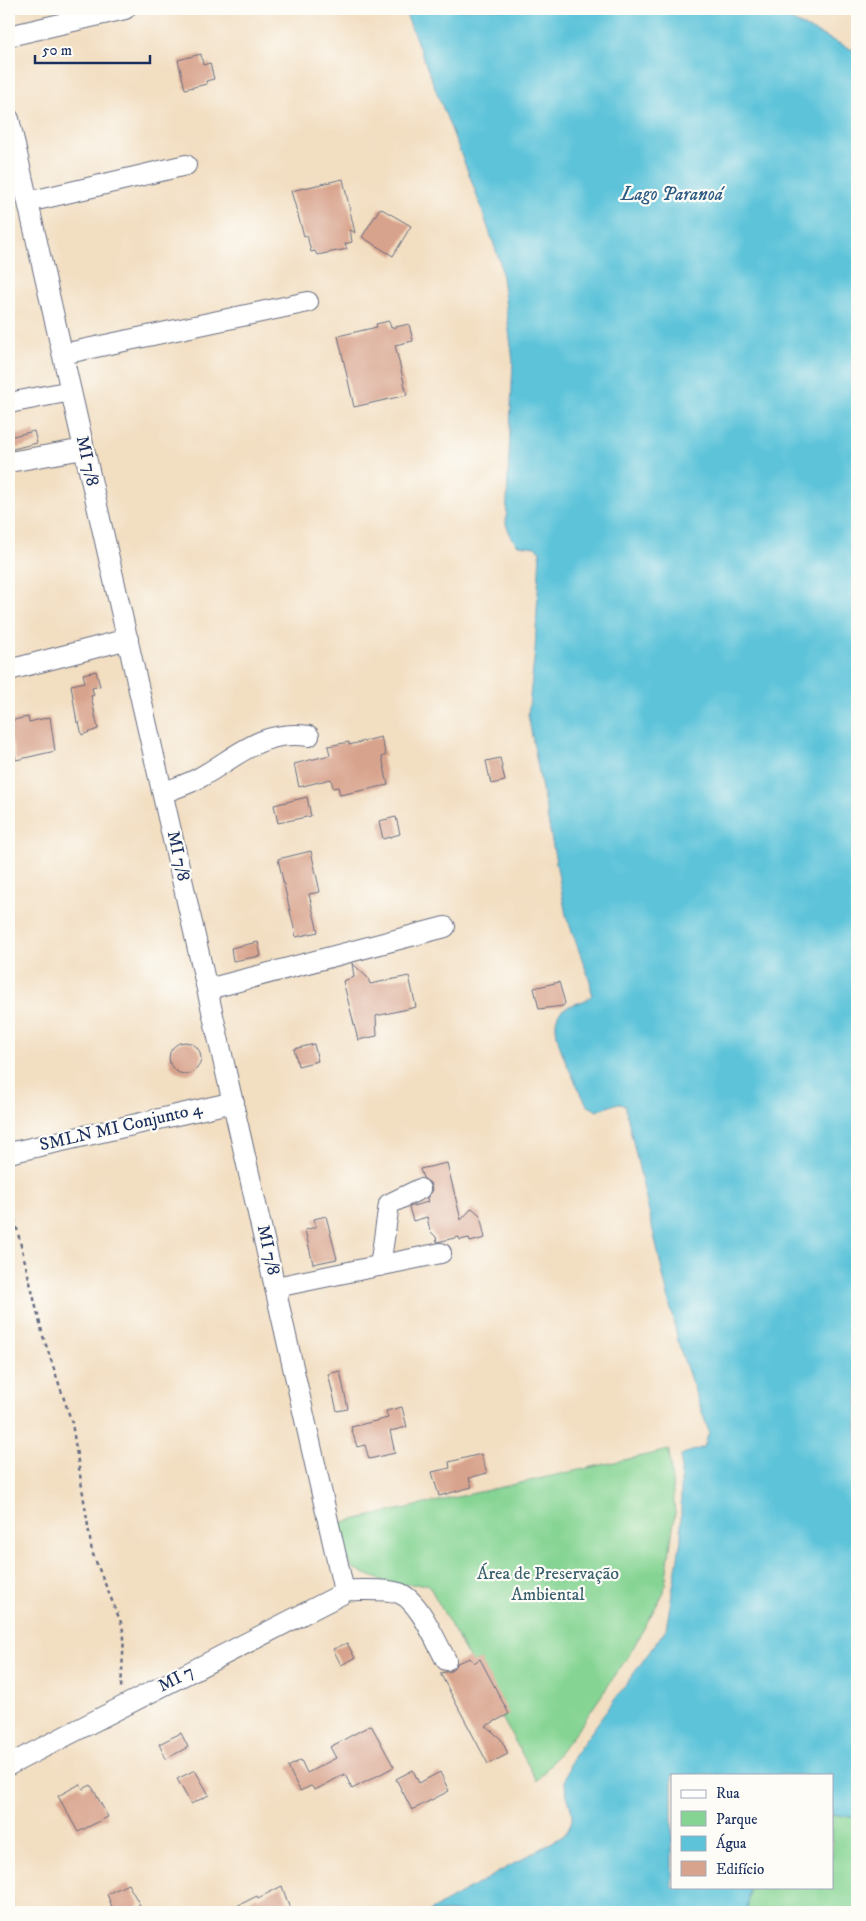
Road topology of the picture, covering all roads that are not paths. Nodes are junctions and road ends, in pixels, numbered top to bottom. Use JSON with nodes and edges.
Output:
{"nodes":[{"id":1,"x":125,"y":9,"type":"edge"},
{"id":2,"x":9,"y":36,"type":"edge"},
{"id":3,"x":9,"y":119,"type":"edge"},
{"id":4,"x":186,"y":165,"type":"dead end"},
{"id":5,"x":28,"y":202,"type":"junction"},
{"id":6,"x":308,"y":302,"type":"dead end"},
{"id":7,"x":63,"y":354,"type":"junction"},
{"id":8,"x":71,"y":391,"type":"junction"},
{"id":9,"x":9,"y":403,"type":"edge"},
{"id":10,"x":84,"y":449,"type":"junction"},
{"id":11,"x":9,"y":462,"type":"edge"},
{"id":12,"x":128,"y":639,"type":"junction"},
{"id":13,"x":9,"y":670,"type":"edge"},
{"id":14,"x":309,"y":736,"type":"dead end"},
{"id":15,"x":163,"y":793,"type":"junction"},
{"id":16,"x":445,"y":927,"type":"dead end"},
{"id":17,"x":208,"y":989,"type":"junction"},
{"id":18,"x":234,"y":1102,"type":"junction"},
{"id":19,"x":9,"y":1153,"type":"edge"},
{"id":20,"x":420,"y":1189,"type":"dead end"},
{"id":21,"x":441,"y":1253,"type":"dead end"},
{"id":22,"x":380,"y":1266,"type":"junction"},
{"id":23,"x":276,"y":1287,"type":"junction"},
{"id":24,"x":344,"y":1591,"type":"junction"},
{"id":25,"x":446,"y":1660,"type":"dead end"},
{"id":26,"x":9,"y":1765,"type":"edge"}],
"edges":[{"from":1,"to":2,"type":"street"},
{"from":3,"to":5,"type":"street","name":"MI 7/8"},
{"from":4,"to":5,"type":"street"},
{"from":5,"to":7,"type":"street","name":"MI 7/8"},
{"from":6,"to":7,"type":"street"},
{"from":7,"to":8,"type":"street","name":"MI 7/8"},
{"from":8,"to":9,"type":"street"},
{"from":8,"to":10,"type":"street","name":"MI 7/8"},
{"from":10,"to":11,"type":"street"},
{"from":10,"to":12,"type":"street","name":"MI 7/8"},
{"from":12,"to":13,"type":"street"},
{"from":12,"to":15,"type":"street","name":"MI 7/8"},
{"from":14,"to":15,"type":"street"},
{"from":15,"to":17,"type":"street","name":"MI 7/8"},
{"from":16,"to":17,"type":"street"},
{"from":17,"to":18,"type":"street","name":"MI 7/8"},
{"from":18,"to":19,"type":"street","name":"SMLN MI Conjunto 4"},
{"from":18,"to":23,"type":"street","name":"MI 7/8"},
{"from":20,"to":22,"type":"street"},
{"from":21,"to":22,"type":"street"},
{"from":22,"to":23,"type":"street"},
{"from":23,"to":24,"type":"street","name":"MI 7/8"},
{"from":24,"to":25,"type":"street"},
{"from":24,"to":26,"type":"street","name":"MI 7"}]}
